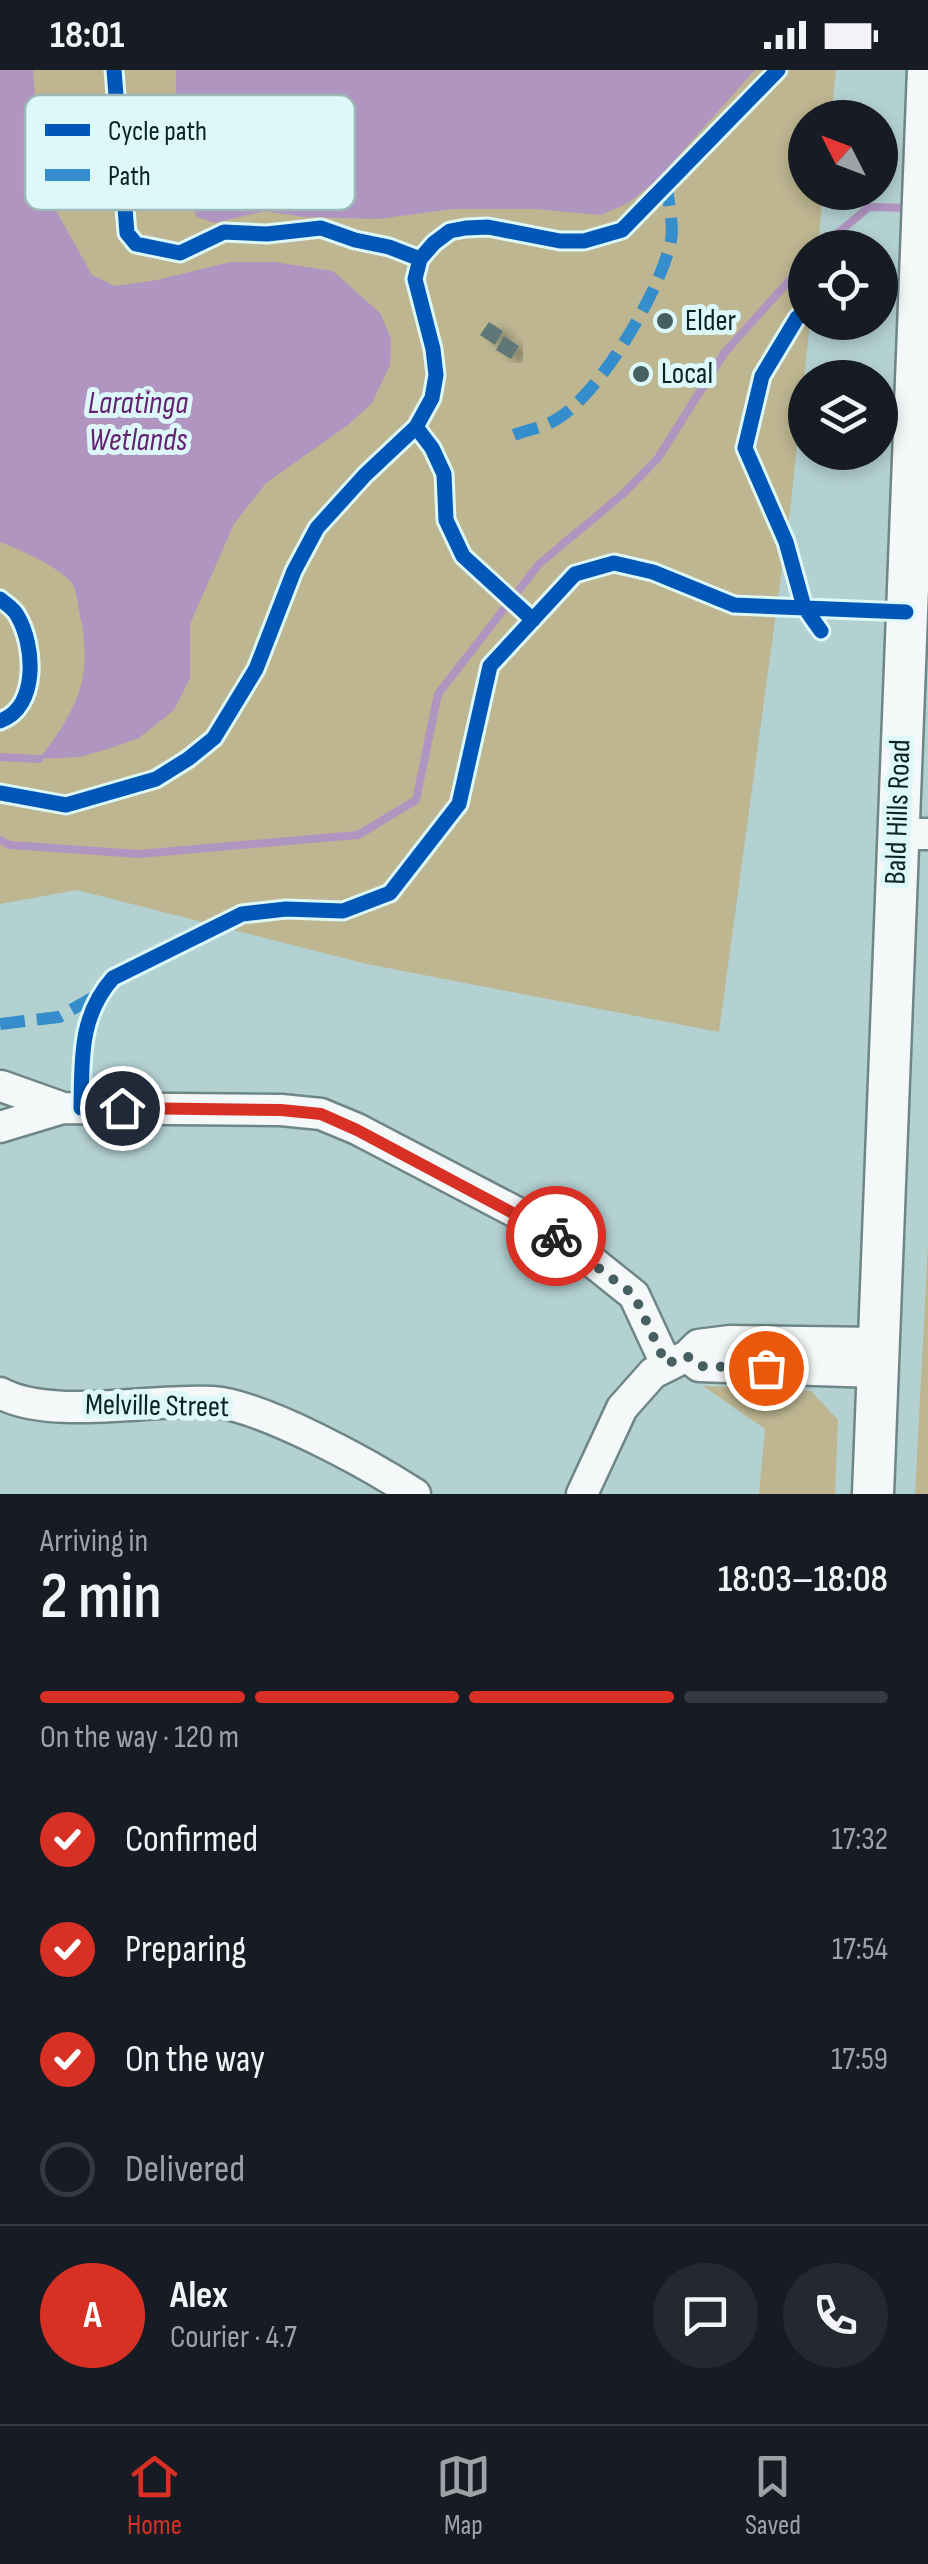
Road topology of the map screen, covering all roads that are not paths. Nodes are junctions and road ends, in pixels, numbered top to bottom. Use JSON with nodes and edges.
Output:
{"nodes":[{"id":1,"x":928,"y":70,"type":"edge"},
{"id":2,"x":912,"y":834,"type":"edge"},
{"id":3,"x":0,"y":1086,"type":"edge"},
{"id":4,"x":63,"y":1108,"type":"junction"},
{"id":5,"x":0,"y":1126,"type":"edge"},
{"id":6,"x":878,"y":1358,"type":"junction"},
{"id":7,"x":677,"y":1360,"type":"junction"},
{"id":8,"x":0,"y":1393,"type":"edge"},
{"id":9,"x":414,"y":1494,"type":"edge"},
{"id":10,"x":582,"y":1494,"type":"edge"},
{"id":11,"x":873,"y":1494,"type":"edge"}],
"edges":[{"from":1,"to":2,"type":"main road","name":"Bald Hills Road"},
{"from":2,"to":6,"type":"main road","name":"Bald Hills Road"},
{"from":3,"to":4,"type":"street"},
{"from":3,"to":5,"type":"street"},
{"from":4,"to":5,"type":"street"},
{"from":4,"to":7,"type":"street"},
{"from":6,"to":7,"type":"street"},
{"from":6,"to":11,"type":"main road","name":"Bald Hills Road"},
{"from":7,"to":10,"type":"street"},
{"from":8,"to":9,"type":"street","name":"Melville Street"}]}
